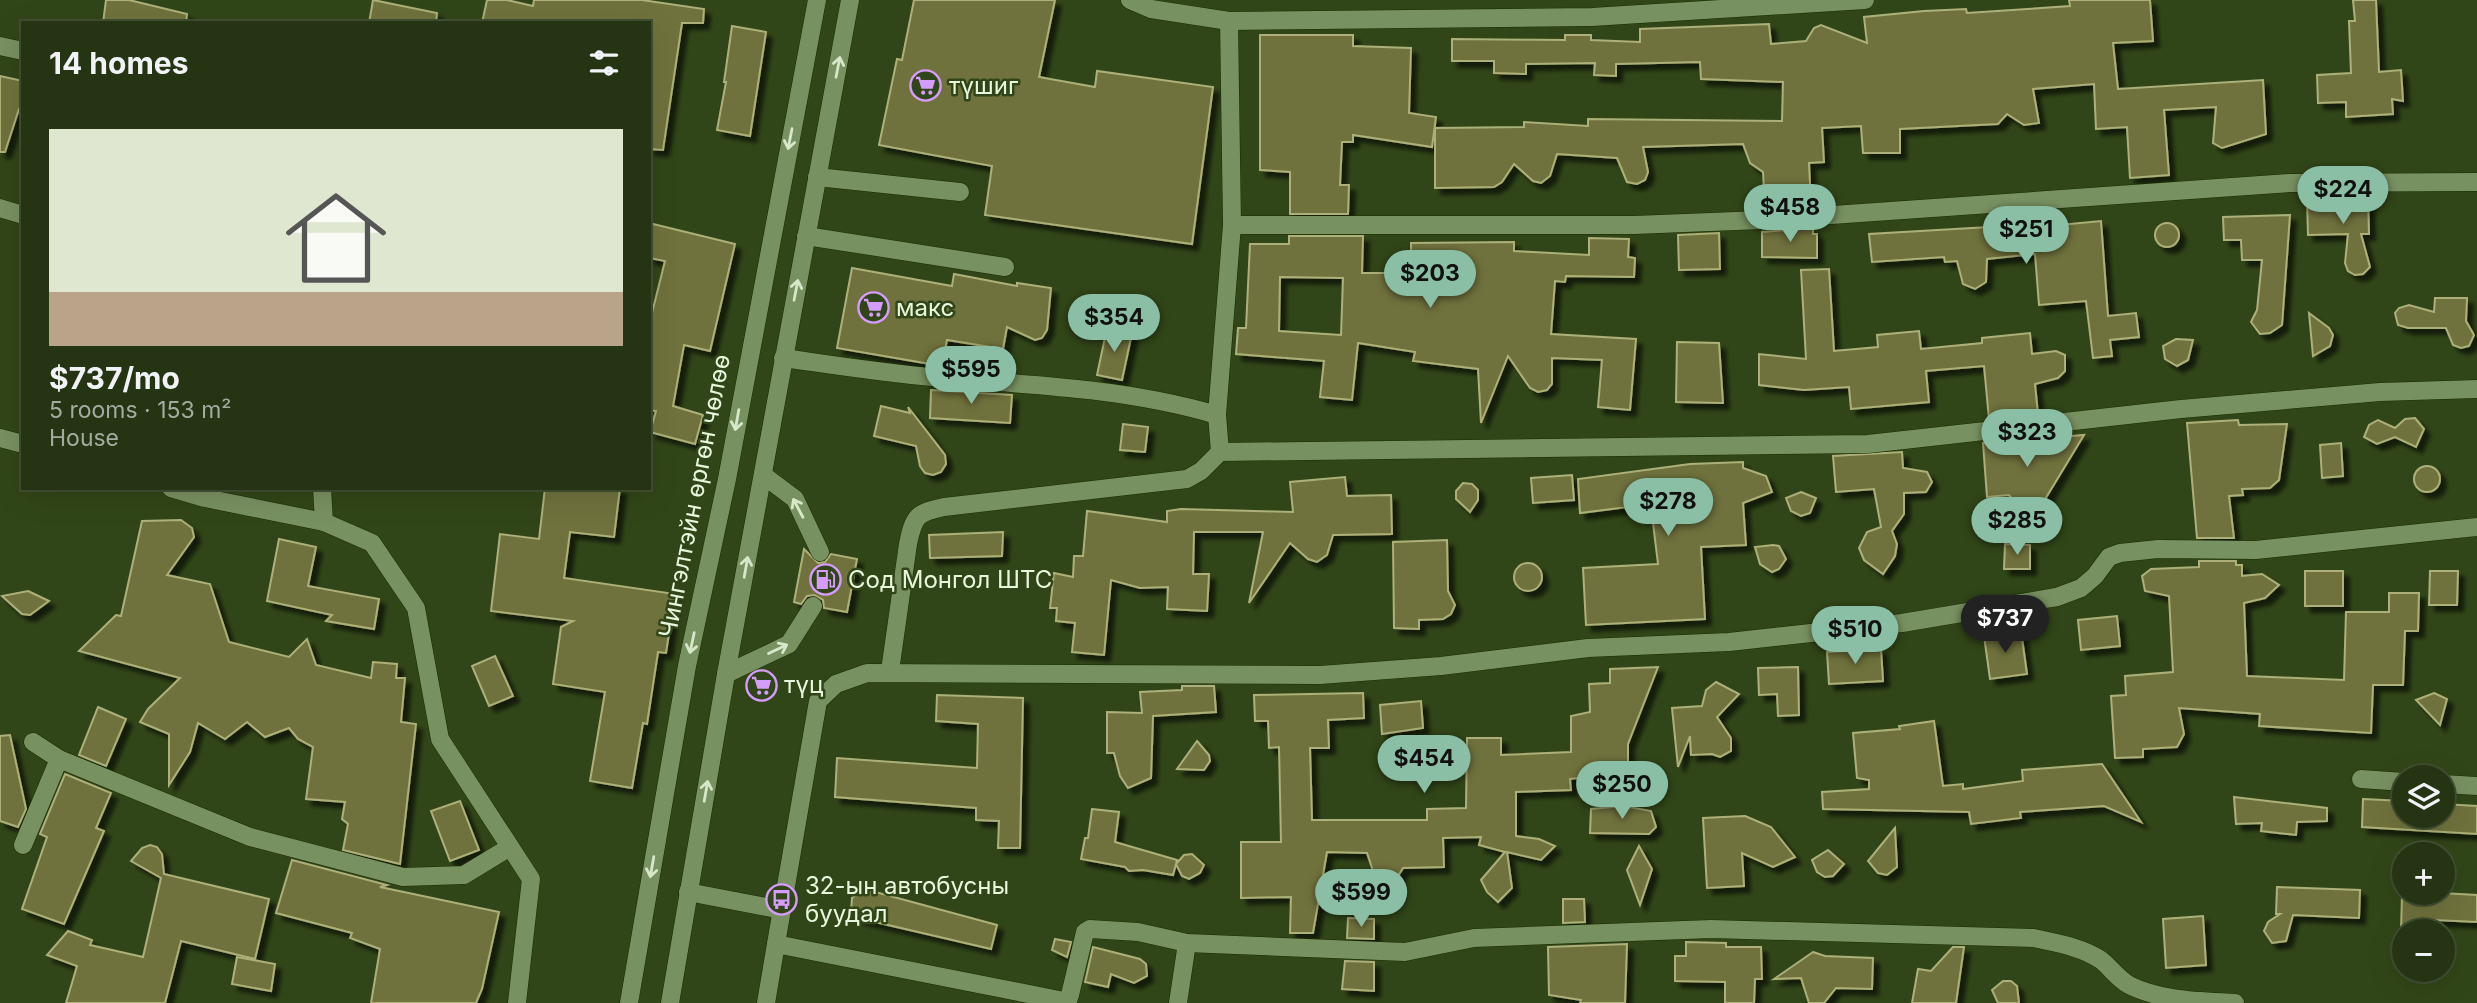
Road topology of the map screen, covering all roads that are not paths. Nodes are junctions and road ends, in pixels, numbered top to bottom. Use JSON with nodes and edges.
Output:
{"nodes":[{"id":1,"x":817,"y":0,"type":"edge"},
{"id":2,"x":850,"y":0,"type":"edge"},
{"id":3,"x":1130,"y":0,"type":"edge"},
{"id":4,"x":1865,"y":0,"type":"edge"},
{"id":5,"x":1229,"y":21,"type":"junction"},
{"id":6,"x":0,"y":46,"type":"edge"},
{"id":7,"x":21,"y":51,"type":"edge"},
{"id":8,"x":817,"y":177,"type":"junction"},
{"id":9,"x":2477,"y":182,"type":"edge"},
{"id":10,"x":960,"y":192,"type":"dead end"},
{"id":11,"x":0,"y":208,"type":"edge"},
{"id":12,"x":21,"y":214,"type":"edge"},
{"id":13,"x":1232,"y":225,"type":"junction"},
{"id":14,"x":806,"y":236,"type":"junction"},
{"id":15,"x":1005,"y":267,"type":"dead end"},
{"id":16,"x":783,"y":358,"type":"junction"},
{"id":17,"x":2477,"y":389,"type":"edge"},
{"id":18,"x":1217,"y":415,"type":"junction"},
{"id":19,"x":0,"y":438,"type":"edge"},
{"id":20,"x":21,"y":443,"type":"edge"},
{"id":21,"x":1220,"y":452,"type":"junction"},
{"id":22,"x":763,"y":475,"type":"junction"},
{"id":23,"x":178,"y":490,"type":"edge"},
{"id":24,"x":321,"y":490,"type":"edge"},
{"id":25,"x":324,"y":522,"type":"junction"},
{"id":26,"x":2477,"y":527,"type":"edge"},
{"id":27,"x":820,"y":552,"type":"dead end"},
{"id":28,"x":813,"y":606,"type":"dead end"},
{"id":29,"x":890,"y":671,"type":"junction"},
{"id":30,"x":726,"y":674,"type":"junction"},
{"id":31,"x":33,"y":742,"type":"dead end"},
{"id":32,"x":59,"y":758,"type":"junction"},
{"id":33,"x":2361,"y":779,"type":"dead end"},
{"id":34,"x":2392,"y":781,"type":"edge"},
{"id":35,"x":2455,"y":785,"type":"edge"},
{"id":36,"x":2477,"y":786,"type":"edge"},
{"id":37,"x":23,"y":845,"type":"dead end"},
{"id":38,"x":510,"y":847,"type":"junction"},
{"id":39,"x":688,"y":892,"type":"junction"},
{"id":40,"x":782,"y":910,"type":"junction"},
{"id":41,"x":1187,"y":943,"type":"junction"},
{"id":42,"x":776,"y":944,"type":"junction"},
{"id":43,"x":517,"y":1003,"type":"edge"},
{"id":44,"x":629,"y":1003,"type":"edge"},
{"id":45,"x":670,"y":1003,"type":"edge"},
{"id":46,"x":766,"y":1003,"type":"edge"},
{"id":47,"x":1178,"y":1003,"type":"edge"},
{"id":48,"x":2235,"y":1003,"type":"edge"}],
"edges":[{"from":1,"to":44,"type":"street","name":"Чингэлтэйн өргөн чөлөө","one_way":true},
{"from":8,"to":2,"type":"street","one_way":true},
{"from":3,"to":5,"type":"street"},
{"from":4,"to":5,"type":"street"},
{"from":5,"to":13,"type":"street"},
{"from":6,"to":7,"type":"street"},
{"from":8,"to":10,"type":"street"},
{"from":8,"to":14,"type":"street"},
{"from":9,"to":13,"type":"street"},
{"from":11,"to":12,"type":"street"},
{"from":13,"to":18,"type":"street"},
{"from":14,"to":15,"type":"street"},
{"from":16,"to":14,"type":"street","one_way":true},
{"from":16,"to":18,"type":"street"},
{"from":16,"to":22,"type":"street"},
{"from":17,"to":21,"type":"street"},
{"from":18,"to":21,"type":"street"},
{"from":19,"to":20,"type":"street"},
{"from":21,"to":29,"type":"street"},
{"from":27,"to":22,"type":"street","one_way":true},
{"from":30,"to":22,"type":"street","one_way":true},
{"from":23,"to":25,"type":"street"},
{"from":24,"to":25,"type":"street"},
{"from":25,"to":38,"type":"street"},
{"from":26,"to":29,"type":"street"},
{"from":30,"to":28,"type":"street","one_way":true},
{"from":29,"to":40,"type":"street"},
{"from":39,"to":30,"type":"street","one_way":true},
{"from":31,"to":32,"type":"street"},
{"from":32,"to":37,"type":"street"},
{"from":32,"to":38,"type":"street"},
{"from":33,"to":34,"type":"street"},
{"from":35,"to":36,"type":"street"},
{"from":38,"to":43,"type":"street"},
{"from":39,"to":40,"type":"street"},
{"from":39,"to":45,"type":"street"},
{"from":40,"to":42,"type":"street"},
{"from":41,"to":42,"type":"street"},
{"from":41,"to":47,"type":"street"},
{"from":41,"to":48,"type":"street"},
{"from":42,"to":46,"type":"street"}]}
